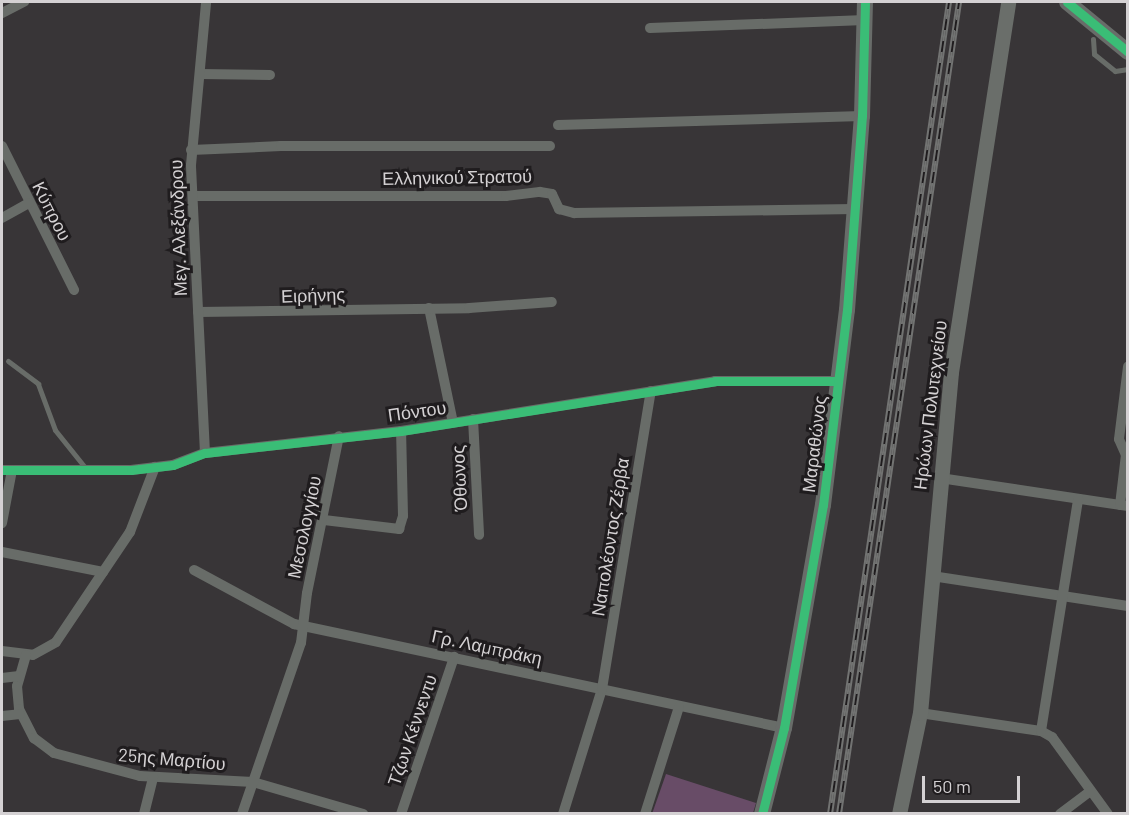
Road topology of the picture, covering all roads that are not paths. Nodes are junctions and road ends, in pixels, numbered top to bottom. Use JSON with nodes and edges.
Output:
{"nodes":[{"id":1,"x":24,"y":2,"type":"edge"},
{"id":2,"x":206,"y":2,"type":"edge"},
{"id":3,"x":865,"y":2,"type":"edge"},
{"id":4,"x":1008,"y":2,"type":"edge"},
{"id":5,"x":1067,"y":2,"type":"edge"},
{"id":6,"x":2,"y":13,"type":"edge"},
{"id":7,"x":865,"y":20,"type":"junction"},
{"id":8,"x":650,"y":28,"type":"dead end"},
{"id":9,"x":1094,"y":39,"type":"dead end"},
{"id":10,"x":1128,"y":52,"type":"edge"},
{"id":11,"x":1128,"y":69,"type":"edge"},
{"id":12,"x":200,"y":74,"type":"junction"},
{"id":13,"x":270,"y":75,"type":"dead end"},
{"id":14,"x":862,"y":116,"type":"junction"},
{"id":15,"x":558,"y":125,"type":"dead end"},
{"id":16,"x":2,"y":146,"type":"edge"},
{"id":17,"x":550,"y":146,"type":"dead end"},
{"id":18,"x":191,"y":150,"type":"junction"},
{"id":19,"x":193,"y":196,"type":"junction"},
{"id":20,"x":29,"y":203,"type":"junction"},
{"id":21,"x":855,"y":208,"type":"junction"},
{"id":22,"x":2,"y":218,"type":"edge"},
{"id":23,"x":74,"y":290,"type":"dead end"},
{"id":24,"x":552,"y":302,"type":"dead end"},
{"id":25,"x":429,"y":308,"type":"junction"},
{"id":26,"x":198,"y":312,"type":"junction"},
{"id":27,"x":8,"y":361,"type":"dead end"},
{"id":28,"x":1128,"y":367,"type":"edge"},
{"id":29,"x":838,"y":381,"type":"junction"},
{"id":30,"x":651,"y":391,"type":"junction"},
{"id":31,"x":473,"y":419,"type":"junction"},
{"id":32,"x":453,"y":423,"type":"junction"},
{"id":33,"x":400,"y":431,"type":"junction"},
{"id":34,"x":339,"y":436,"type":"junction"},
{"id":35,"x":205,"y":453,"type":"junction"},
{"id":36,"x":1127,"y":455,"type":"edge"},
{"id":37,"x":155,"y":467,"type":"junction"},
{"id":38,"x":7,"y":470,"type":"edge"},
{"id":39,"x":87,"y":472,"type":"junction"},
{"id":40,"x":940,"y":478,"type":"junction"},
{"id":41,"x":1078,"y":499,"type":"junction"},
{"id":42,"x":1124,"y":506,"type":"edge"},
{"id":43,"x":324,"y":520,"type":"junction"},
{"id":44,"x":2,"y":523,"type":"edge"},
{"id":45,"x":479,"y":535,"type":"dead end"},
{"id":46,"x":2,"y":552,"type":"edge"},
{"id":47,"x":194,"y":570,"type":"dead end"},
{"id":48,"x":103,"y":572,"type":"junction"},
{"id":49,"x":932,"y":576,"type":"junction"},
{"id":50,"x":1062,"y":596,"type":"junction"},
{"id":51,"x":1128,"y":606,"type":"edge"},
{"id":52,"x":303,"y":626,"type":"junction"},
{"id":53,"x":2,"y":651,"type":"edge"},
{"id":54,"x":26,"y":655,"type":"junction"},
{"id":55,"x":454,"y":657,"type":"junction"},
{"id":56,"x":19,"y":676,"type":"junction"},
{"id":57,"x":2,"y":678,"type":"edge"},
{"id":58,"x":602,"y":689,"type":"junction"},
{"id":59,"x":679,"y":707,"type":"junction"},
{"id":60,"x":920,"y":713,"type":"junction"},
{"id":61,"x":20,"y":714,"type":"junction"},
{"id":62,"x":2,"y":716,"type":"edge"},
{"id":63,"x":784,"y":729,"type":"junction"},
{"id":64,"x":1041,"y":731,"type":"junction"},
{"id":65,"x":153,"y":777,"type":"junction"},
{"id":66,"x":253,"y":783,"type":"junction"},
{"id":67,"x":1090,"y":791,"type":"junction"},
{"id":68,"x":144,"y":813,"type":"edge"},
{"id":69,"x":242,"y":813,"type":"edge"},
{"id":70,"x":363,"y":813,"type":"edge"},
{"id":71,"x":401,"y":813,"type":"edge"},
{"id":72,"x":562,"y":813,"type":"edge"},
{"id":73,"x":645,"y":813,"type":"edge"},
{"id":74,"x":762,"y":813,"type":"edge"},
{"id":75,"x":899,"y":813,"type":"edge"},
{"id":76,"x":1060,"y":813,"type":"edge"},
{"id":77,"x":1108,"y":813,"type":"edge"}],
"edges":[{"from":1,"to":6,"type":"street"},
{"from":2,"to":12,"type":"street","name":"Μεγ. Αλεξάνδρου"},
{"from":3,"to":7,"type":"main road","name":"Μαραθώνος"},
{"from":4,"to":40,"type":"street","name":"Ηρώων Πολυτεχνείου"},
{"from":5,"to":10,"type":"main road"},
{"from":7,"to":8,"type":"street"},
{"from":7,"to":14,"type":"main road","name":"Μαραθώνος"},
{"from":9,"to":11,"type":"lane"},
{"from":12,"to":13,"type":"street"},
{"from":12,"to":18,"type":"street","name":"Μεγ. Αλεξάνδρου"},
{"from":14,"to":15,"type":"street"},
{"from":14,"to":21,"type":"main road","name":"Μαραθώνος"},
{"from":16,"to":20,"type":"street","name":"Κύπρου"},
{"from":17,"to":18,"type":"street"},
{"from":18,"to":19,"type":"street","name":"Μεγ. Αλεξάνδρου"},
{"from":19,"to":21,"type":"street","name":"Ελληνικού Στρατού"},
{"from":19,"to":26,"type":"street","name":"Μεγ. Αλεξάνδρου"},
{"from":20,"to":22,"type":"street"},
{"from":20,"to":23,"type":"street","name":"Κύπρου"},
{"from":21,"to":29,"type":"main road","name":"Μαραθώνος"},
{"from":24,"to":25,"type":"street","name":"Ειρήνης"},
{"from":25,"to":26,"type":"street","name":"Ειρήνης"},
{"from":25,"to":32,"type":"street"},
{"from":26,"to":35,"type":"street","name":"Μεγ. Αλεξάνδρου"},
{"from":27,"to":39,"type":"lane"},
{"from":28,"to":36,"type":"street"},
{"from":29,"to":30,"type":"street","name":"Πόντου"},
{"from":29,"to":63,"type":"main road","name":"Μαραθώνος"},
{"from":30,"to":31,"type":"street","name":"Πόντου"},
{"from":30,"to":58,"type":"street","name":"Ναπολέοντος Ζέρβα"},
{"from":31,"to":32,"type":"street","name":"Πόντου"},
{"from":31,"to":45,"type":"street","name":"Όθωνος"},
{"from":32,"to":33,"type":"street","name":"Πόντου"},
{"from":33,"to":34,"type":"street","name":"Πόντου"},
{"from":33,"to":43,"type":"street"},
{"from":34,"to":35,"type":"street","name":"Πόντου"},
{"from":34,"to":43,"type":"street","name":"Μεσολογγίου"},
{"from":35,"to":37,"type":"street","name":"Πόντου"},
{"from":36,"to":42,"type":"street"},
{"from":37,"to":39,"type":"street","name":"Πόντου"},
{"from":37,"to":48,"type":"street"},
{"from":38,"to":39,"type":"street","name":"Πόντου"},
{"from":38,"to":44,"type":"street"},
{"from":40,"to":41,"type":"street"},
{"from":40,"to":49,"type":"street","name":"Ηρώων Πολυτεχνείου"},
{"from":41,"to":42,"type":"street"},
{"from":41,"to":50,"type":"street"},
{"from":43,"to":52,"type":"street","name":"Μεσολογγίου"},
{"from":46,"to":48,"type":"street"},
{"from":47,"to":52,"type":"street","name":"Γρ. Λαμπράκη"},
{"from":48,"to":54,"type":"street"},
{"from":49,"to":50,"type":"street"},
{"from":49,"to":60,"type":"street","name":"Ηρώων Πολυτεχνείου"},
{"from":50,"to":51,"type":"street"},
{"from":50,"to":64,"type":"street"},
{"from":52,"to":55,"type":"street","name":"Γρ. Λαμπράκη"},
{"from":52,"to":66,"type":"street","name":"Μεσολογγίου"},
{"from":53,"to":54,"type":"street"},
{"from":54,"to":56,"type":"street"},
{"from":55,"to":58,"type":"street","name":"Γρ. Λαμπράκη"},
{"from":55,"to":71,"type":"street","name":"Τζων Κέννεντυ"},
{"from":56,"to":57,"type":"street"},
{"from":56,"to":61,"type":"street"},
{"from":58,"to":59,"type":"street","name":"Γρ. Λαμπράκη"},
{"from":58,"to":72,"type":"street","name":"Ναπολέοντος Ζέρβα"},
{"from":59,"to":63,"type":"street","name":"Γρ. Λαμπράκη"},
{"from":59,"to":73,"type":"street"},
{"from":60,"to":64,"type":"street"},
{"from":60,"to":75,"type":"street","name":"Ηρώων Πολυτεχνείου"},
{"from":61,"to":62,"type":"street"},
{"from":61,"to":65,"type":"street","name":"25ης Μαρτίου"},
{"from":63,"to":74,"type":"main road","name":"Μαραθώνος"},
{"from":64,"to":67,"type":"street"},
{"from":65,"to":66,"type":"street","name":"25ης Μαρτίου"},
{"from":65,"to":68,"type":"street"},
{"from":66,"to":69,"type":"street","name":"Μεσολογγίου"},
{"from":66,"to":70,"type":"street","name":"25ης Μαρτίου"},
{"from":67,"to":76,"type":"street"},
{"from":67,"to":77,"type":"street"}]}
